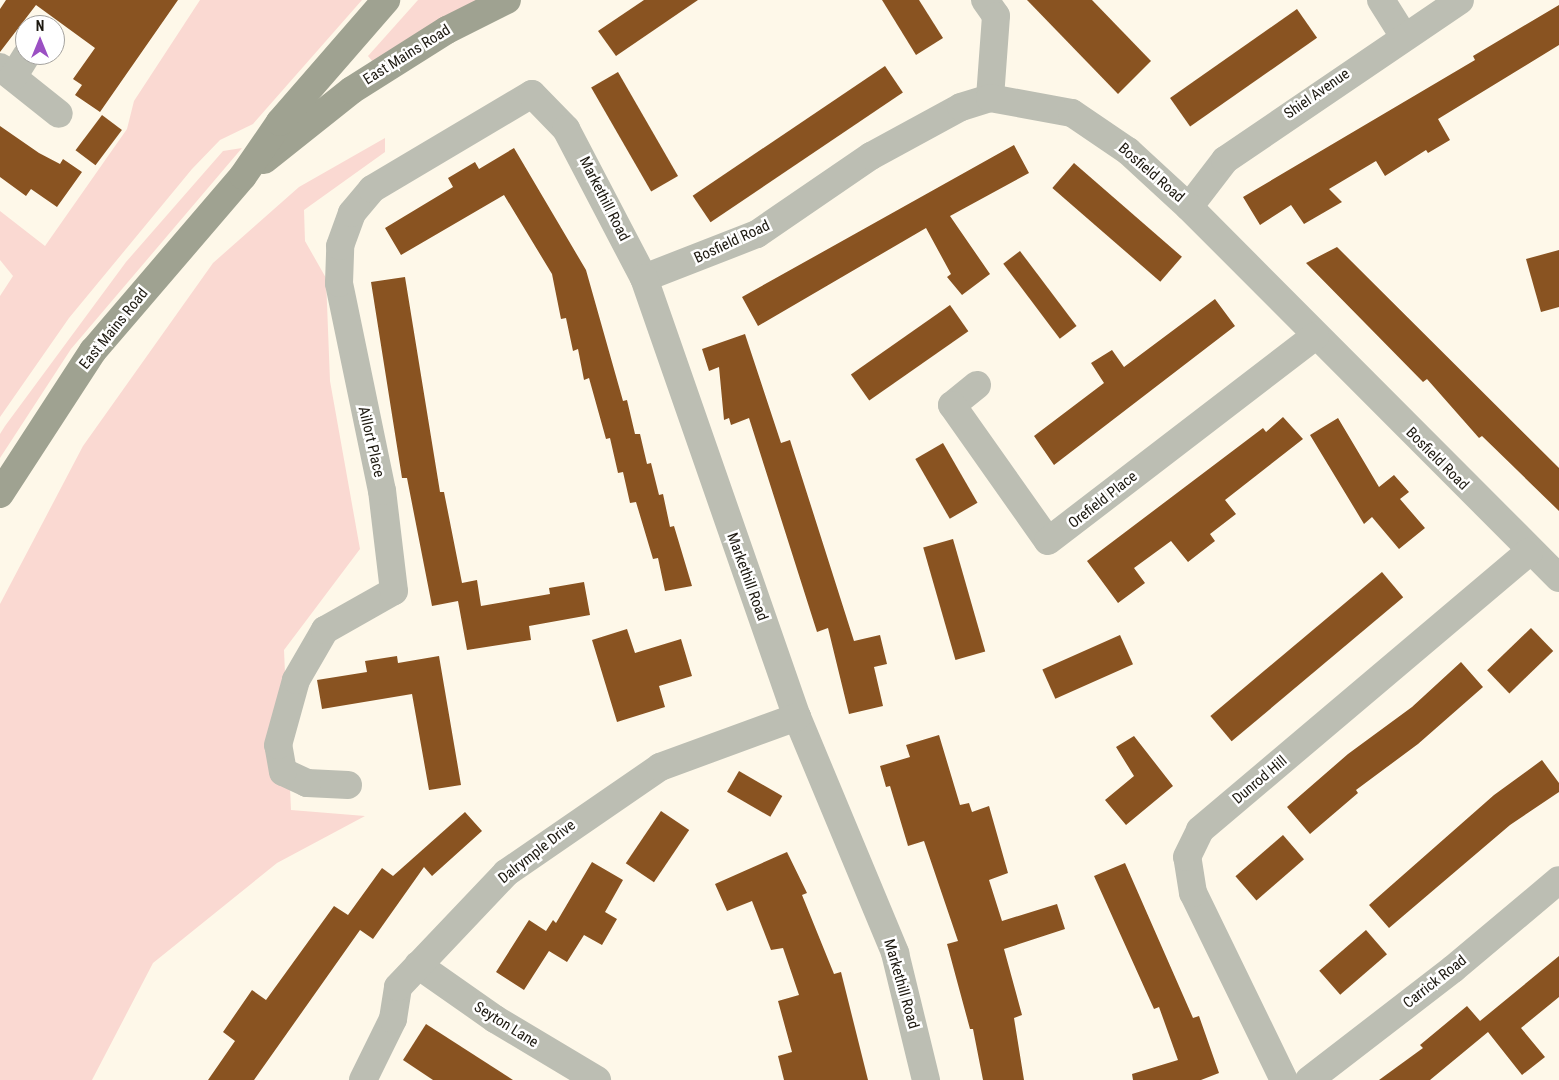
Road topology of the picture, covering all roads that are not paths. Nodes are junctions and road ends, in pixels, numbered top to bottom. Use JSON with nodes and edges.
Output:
{"nodes":[{"id":1,"x":386,"y":0,"type":"edge"},
{"id":2,"x":506,"y":0,"type":"edge"},
{"id":3,"x":985,"y":0,"type":"edge"},
{"id":4,"x":1381,"y":0,"type":"edge"},
{"id":5,"x":1460,"y":0,"type":"edge"},
{"id":6,"x":1403,"y":35,"type":"junction"},
{"id":7,"x":13,"y":66,"type":"edge"},
{"id":8,"x":532,"y":94,"type":"joint"},
{"id":9,"x":990,"y":98,"type":"junction"},
{"id":10,"x":59,"y":114,"type":"dead end"},
{"id":11,"x":243,"y":176,"type":"junction"},
{"id":12,"x":1189,"y":207,"type":"junction"},
{"id":13,"x":644,"y":278,"type":"junction"},
{"id":14,"x":1316,"y":336,"type":"junction"},
{"id":15,"x":978,"y":385,"type":"dead end"},
{"id":16,"x":0,"y":494,"type":"edge"},
{"id":17,"x":1529,"y":552,"type":"junction"},
{"id":18,"x":1559,"y":578,"type":"edge"},
{"id":19,"x":797,"y":717,"type":"junction"},
{"id":20,"x":348,"y":785,"type":"dead end"},
{"id":21,"x":1559,"y":880,"type":"edge"},
{"id":22,"x":418,"y":965,"type":"junction"},
{"id":23,"x":363,"y":1080,"type":"edge"},
{"id":24,"x":597,"y":1080,"type":"edge"},
{"id":25,"x":926,"y":1080,"type":"edge"},
{"id":26,"x":1284,"y":1080,"type":"edge"},
{"id":27,"x":1309,"y":1080,"type":"edge"}],
"edges":[{"from":1,"to":11,"type":"main road","name":"East Mains Road"},
{"from":2,"to":11,"type":"main road","name":"East Mains Road"},
{"from":3,"to":9,"type":"street"},
{"from":4,"to":6,"type":"street"},
{"from":5,"to":6,"type":"street","name":"Shiel Avenue"},
{"from":6,"to":12,"type":"street","name":"Shiel Avenue"},
{"from":7,"to":10,"type":"street"},
{"from":8,"to":13,"type":"street","name":"Markethill Road"},
{"from":8,"to":20,"type":"street","name":"Aillort Place"},
{"from":9,"to":12,"type":"street","name":"Bosfield Road"},
{"from":9,"to":13,"type":"street","name":"Bosfield Road"},
{"from":11,"to":16,"type":"main road","name":"East Mains Road"},
{"from":12,"to":14,"type":"street","name":"Bosfield Road"},
{"from":13,"to":19,"type":"street","name":"Markethill Road"},
{"from":14,"to":15,"type":"street","name":"Orefield Place"},
{"from":14,"to":17,"type":"street","name":"Bosfield Road"},
{"from":17,"to":18,"type":"street","name":"Bosfield Road"},
{"from":17,"to":26,"type":"street","name":"Dunrod Hill"},
{"from":19,"to":22,"type":"street","name":"Dalrymple Drive"},
{"from":19,"to":25,"type":"street","name":"Markethill Road"},
{"from":21,"to":27,"type":"street","name":"Carrick Road"},
{"from":22,"to":23,"type":"street","name":"Dalrymple Drive"},
{"from":22,"to":24,"type":"street","name":"Seyton Lane"}]}
